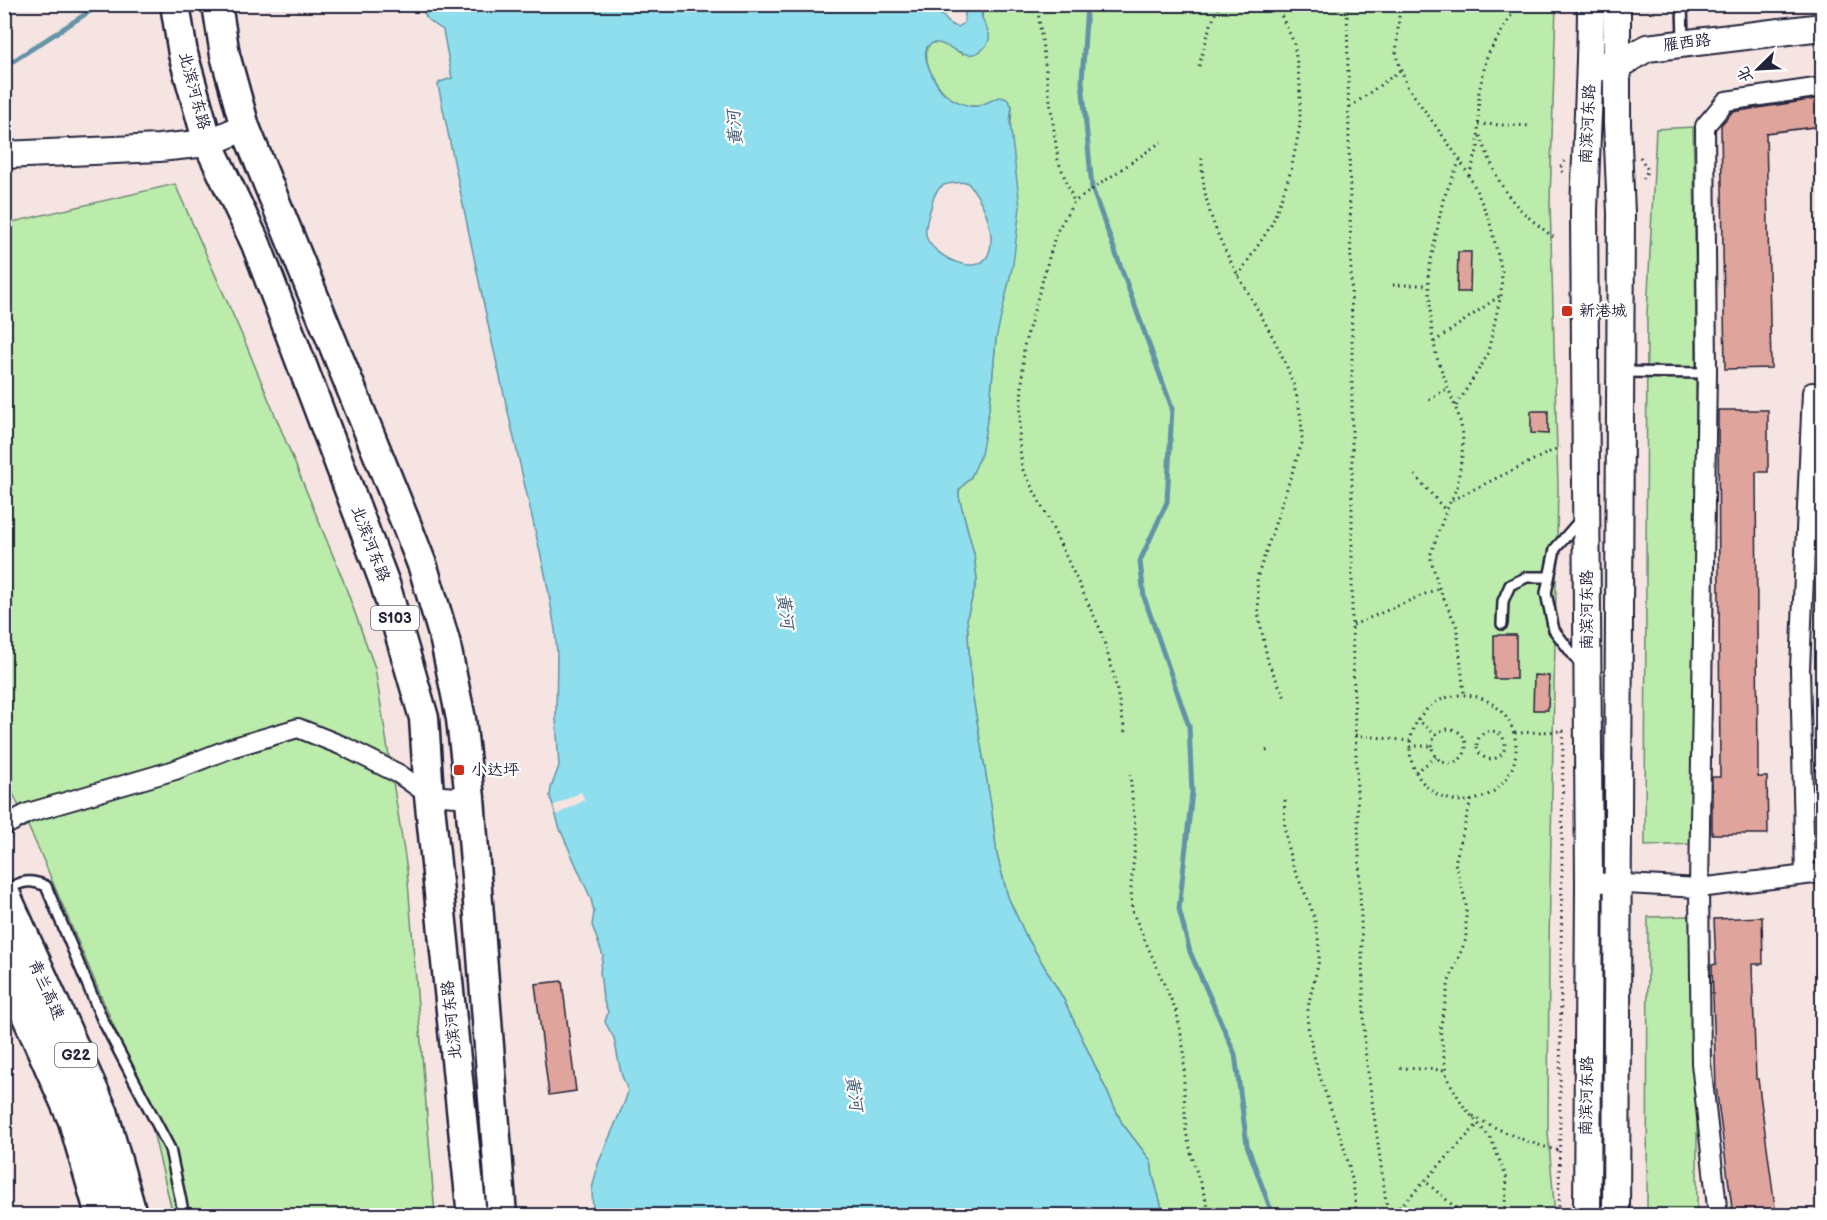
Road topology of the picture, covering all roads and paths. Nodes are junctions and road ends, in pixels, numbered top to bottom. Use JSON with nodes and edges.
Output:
{"nodes":[{"id":1,"x":175,"y":4,"type":"edge"},
{"id":2,"x":217,"y":4,"type":"edge"},
{"id":3,"x":1037,"y":4,"type":"edge"},
{"id":4,"x":1219,"y":4,"type":"edge"},
{"id":5,"x":1276,"y":4,"type":"edge"},
{"id":6,"x":1347,"y":4,"type":"edge"},
{"id":7,"x":1400,"y":4,"type":"edge"},
{"id":8,"x":1464,"y":4,"type":"edge"},
{"id":9,"x":1591,"y":4,"type":"edge"},
{"id":10,"x":1617,"y":4,"type":"edge"},
{"id":11,"x":1682,"y":4,"type":"edge"},
{"id":12,"x":1518,"y":6,"type":"edge"},
{"id":13,"x":1822,"y":27,"type":"edge"},
{"id":14,"x":1683,"y":43,"type":"junction"},
{"id":15,"x":1199,"y":66,"type":"dead end"},
{"id":16,"x":1617,"y":66,"type":"junction"},
{"id":17,"x":1592,"y":68,"type":"junction"},
{"id":18,"x":1401,"y":70,"type":"junction"},
{"id":19,"x":1822,"y":87,"type":"edge"},
{"id":20,"x":1350,"y":107,"type":"junction"},
{"id":21,"x":1478,"y":124,"type":"junction"},
{"id":22,"x":1532,"y":126,"type":"dead end"},
{"id":23,"x":244,"y":127,"type":"junction"},
{"id":24,"x":1478,"y":133,"type":"junction"},
{"id":25,"x":208,"y":142,"type":"junction"},
{"id":26,"x":1161,"y":142,"type":"dead end"},
{"id":27,"x":4,"y":155,"type":"edge"},
{"id":28,"x":1202,"y":158,"type":"dead end"},
{"id":29,"x":1460,"y":160,"type":"junction"},
{"id":30,"x":1469,"y":176,"type":"junction"},
{"id":31,"x":1074,"y":202,"type":"junction"},
{"id":32,"x":1553,"y":237,"type":"dead end"},
{"id":33,"x":1238,"y":276,"type":"junction"},
{"id":34,"x":1393,"y":285,"type":"dead end"},
{"id":35,"x":1428,"y":285,"type":"junction"},
{"id":36,"x":1501,"y":295,"type":"junction"},
{"id":37,"x":1434,"y":342,"type":"junction"},
{"id":38,"x":1620,"y":372,"type":"junction"},
{"id":39,"x":1707,"y":373,"type":"junction"},
{"id":40,"x":1448,"y":388,"type":"junction"},
{"id":41,"x":1817,"y":392,"type":"edge"},
{"id":42,"x":1429,"y":400,"type":"dead end"},
{"id":43,"x":1455,"y":408,"type":"junction"},
{"id":44,"x":1560,"y":447,"type":"dead end"},
{"id":45,"x":1415,"y":475,"type":"dead end"},
{"id":46,"x":1450,"y":501,"type":"junction"},
{"id":47,"x":1446,"y":511,"type":"junction"},
{"id":48,"x":1586,"y":513,"type":"junction"},
{"id":49,"x":1550,"y":577,"type":"junction"},
{"id":50,"x":1439,"y":588,"type":"junction"},
{"id":51,"x":1502,"y":624,"type":"dead end"},
{"id":52,"x":1352,"y":626,"type":"junction"},
{"id":53,"x":1588,"y":673,"type":"junction"},
{"id":54,"x":1464,"y":694,"type":"junction"},
{"id":55,"x":1286,"y":700,"type":"dead end"},
{"id":56,"x":1418,"y":720,"type":"junction"},
{"id":57,"x":1125,"y":732,"type":"dead end"},
{"id":58,"x":1515,"y":733,"type":"junction"},
{"id":59,"x":1355,"y":735,"type":"junction"},
{"id":60,"x":1436,"y":735,"type":"junction"},
{"id":61,"x":1410,"y":741,"type":"junction"},
{"id":62,"x":1410,"y":746,"type":"junction"},
{"id":63,"x":1432,"y":746,"type":"junction"},
{"id":64,"x":1466,"y":746,"type":"junction"},
{"id":65,"x":1477,"y":746,"type":"junction"},
{"id":66,"x":1436,"y":757,"type":"junction"},
{"id":67,"x":1415,"y":773,"type":"junction"},
{"id":68,"x":1130,"y":774,"type":"dead end"},
{"id":69,"x":429,"y":795,"type":"junction"},
{"id":70,"x":470,"y":798,"type":"junction"},
{"id":71,"x":1285,"y":800,"type":"dead end"},
{"id":72,"x":1471,"y":801,"type":"junction"},
{"id":73,"x":4,"y":826,"type":"edge"},
{"id":74,"x":1814,"y":874,"type":"edge"},
{"id":75,"x":1589,"y":882,"type":"junction"},
{"id":76,"x":1618,"y":884,"type":"junction"},
{"id":77,"x":1699,"y":888,"type":"junction"},
{"id":78,"x":5,"y":896,"type":"edge"},
{"id":79,"x":4,"y":959,"type":"edge"},
{"id":80,"x":1400,"y":1068,"type":"dead end"},
{"id":81,"x":1446,"y":1070,"type":"junction"},
{"id":82,"x":1470,"y":1114,"type":"junction"},
{"id":83,"x":1478,"y":1124,"type":"junction"},
{"id":84,"x":1560,"y":1150,"type":"junction"},
{"id":85,"x":1425,"y":1181,"type":"junction"},
{"id":86,"x":103,"y":1215,"type":"edge"},
{"id":87,"x":130,"y":1215,"type":"edge"},
{"id":88,"x":184,"y":1215,"type":"edge"},
{"id":89,"x":472,"y":1215,"type":"edge"},
{"id":90,"x":501,"y":1215,"type":"edge"},
{"id":91,"x":1211,"y":1215,"type":"edge"},
{"id":92,"x":1356,"y":1215,"type":"edge"},
{"id":93,"x":1390,"y":1215,"type":"edge"},
{"id":94,"x":1465,"y":1215,"type":"edge"},
{"id":95,"x":1504,"y":1215,"type":"edge"},
{"id":96,"x":1559,"y":1215,"type":"edge"},
{"id":97,"x":1587,"y":1215,"type":"edge"},
{"id":98,"x":1616,"y":1215,"type":"edge"},
{"id":99,"x":1718,"y":1215,"type":"edge"}],
"edges":[{"from":1,"to":25,"type":"main road","name":"北滨河东路","number":"S103"},
{"from":2,"to":23,"type":"main road","name":"北滨河东路","number":"S103"},
{"from":3,"to":31,"type":"path"},
{"from":4,"to":15,"type":"path"},
{"from":5,"to":33,"type":"path"},
{"from":6,"to":20,"type":"path"},
{"from":7,"to":18,"type":"path"},
{"from":8,"to":12,"type":"path"},
{"from":9,"to":17,"type":"main road","name":"南滨河东路"},
{"from":10,"to":16,"type":"main road","name":"南滨河东路"},
{"from":11,"to":14,"type":"lane"},
{"from":12,"to":21,"type":"path"},
{"from":13,"to":14,"type":"main road","name":"雁西路"},
{"from":14,"to":16,"type":"main road","name":"雁西路"},
{"from":16,"to":17,"type":"main road","name":"雁西路"},
{"from":16,"to":38,"type":"main road","name":"南滨河东路"},
{"from":17,"to":48,"type":"main road","name":"南滨河东路"},
{"from":18,"to":20,"type":"path"},
{"from":18,"to":29,"type":"path"},
{"from":19,"to":39,"type":"street"},
{"from":20,"to":52,"type":"path"},
{"from":21,"to":22,"type":"path"},
{"from":21,"to":24,"type":"path"},
{"from":23,"to":25,"type":"main road"},
{"from":23,"to":70,"type":"main road","name":"北滨河东路","number":"S103"},
{"from":24,"to":30,"type":"path"},
{"from":24,"to":32,"type":"path"},
{"from":25,"to":27,"type":"main road"},
{"from":25,"to":69,"type":"main road","name":"北滨河东路","number":"S103"},
{"from":26,"to":31,"type":"path"},
{"from":28,"to":33,"type":"path"},
{"from":29,"to":30,"type":"path"},
{"from":29,"to":35,"type":"path"},
{"from":30,"to":36,"type":"path"},
{"from":31,"to":57,"type":"path"},
{"from":33,"to":55,"type":"path"},
{"from":34,"to":35,"type":"path"},
{"from":35,"to":37,"type":"path"},
{"from":36,"to":37,"type":"path"},
{"from":36,"to":43,"type":"path"},
{"from":37,"to":40,"type":"path"},
{"from":38,"to":39,"type":"lane"},
{"from":38,"to":76,"type":"main road","name":"南滨河东路"},
{"from":39,"to":77,"type":"street"},
{"from":40,"to":42,"type":"path"},
{"from":40,"to":43,"type":"path"},
{"from":41,"to":74,"type":"street"},
{"from":43,"to":46,"type":"path"},
{"from":44,"to":46,"type":"path"},
{"from":45,"to":47,"type":"path"},
{"from":46,"to":47,"type":"path"},
{"from":47,"to":50,"type":"path"},
{"from":48,"to":49,"type":"lane"},
{"from":48,"to":53,"type":"main road","name":"南滨河东路"},
{"from":49,"to":51,"type":"lane"},
{"from":49,"to":53,"type":"lane"},
{"from":50,"to":52,"type":"path"},
{"from":50,"to":54,"type":"path"},
{"from":52,"to":59,"type":"path"},
{"from":53,"to":75,"type":"main road","name":"南滨河东路"},
{"from":54,"to":56,"type":"path"},
{"from":54,"to":58,"type":"path"},
{"from":56,"to":60,"type":"path"},
{"from":56,"to":61,"type":"path"},
{"from":58,"to":72,"type":"path"},
{"from":58,"to":84,"type":"path"},
{"from":59,"to":61,"type":"path"},
{"from":59,"to":93,"type":"path"},
{"from":60,"to":63,"type":"path"},
{"from":60,"to":64,"type":"path"},
{"from":61,"to":62,"type":"path"},
{"from":62,"to":63,"type":"path"},
{"from":62,"to":67,"type":"path"},
{"from":63,"to":66,"type":"path"},
{"from":64,"to":65,"type":"path"},
{"from":64,"to":66,"type":"path"},
{"from":65,"to":65,"type":"path"},
{"from":66,"to":67,"type":"path"},
{"from":67,"to":72,"type":"path"},
{"from":68,"to":91,"type":"path"},
{"from":69,"to":70,"type":"street"},
{"from":69,"to":73,"type":"street"},
{"from":69,"to":89,"type":"main road","name":"北滨河东路","number":"S103"},
{"from":70,"to":90,"type":"main road","name":"北滨河东路","number":"S103"},
{"from":71,"to":92,"type":"path"},
{"from":72,"to":81,"type":"path"},
{"from":74,"to":77,"type":"street"},
{"from":75,"to":76,"type":"street"},
{"from":75,"to":97,"type":"main road","name":"南滨河东路"},
{"from":76,"to":77,"type":"street"},
{"from":76,"to":98,"type":"main road","name":"南滨河东路"},
{"from":77,"to":99,"type":"street"},
{"from":78,"to":87,"type":"highway","name":"青兰高速","number":"G22"},
{"from":78,"to":88,"type":"lane"},
{"from":79,"to":86,"type":"highway","name":"青兰高速","number":"G22"},
{"from":80,"to":81,"type":"path"},
{"from":81,"to":82,"type":"path"},
{"from":82,"to":83,"type":"path"},
{"from":82,"to":84,"type":"path"},
{"from":83,"to":85,"type":"path"},
{"from":83,"to":95,"type":"path"},
{"from":84,"to":96,"type":"path"},
{"from":85,"to":93,"type":"path"},
{"from":85,"to":94,"type":"path"}]}
